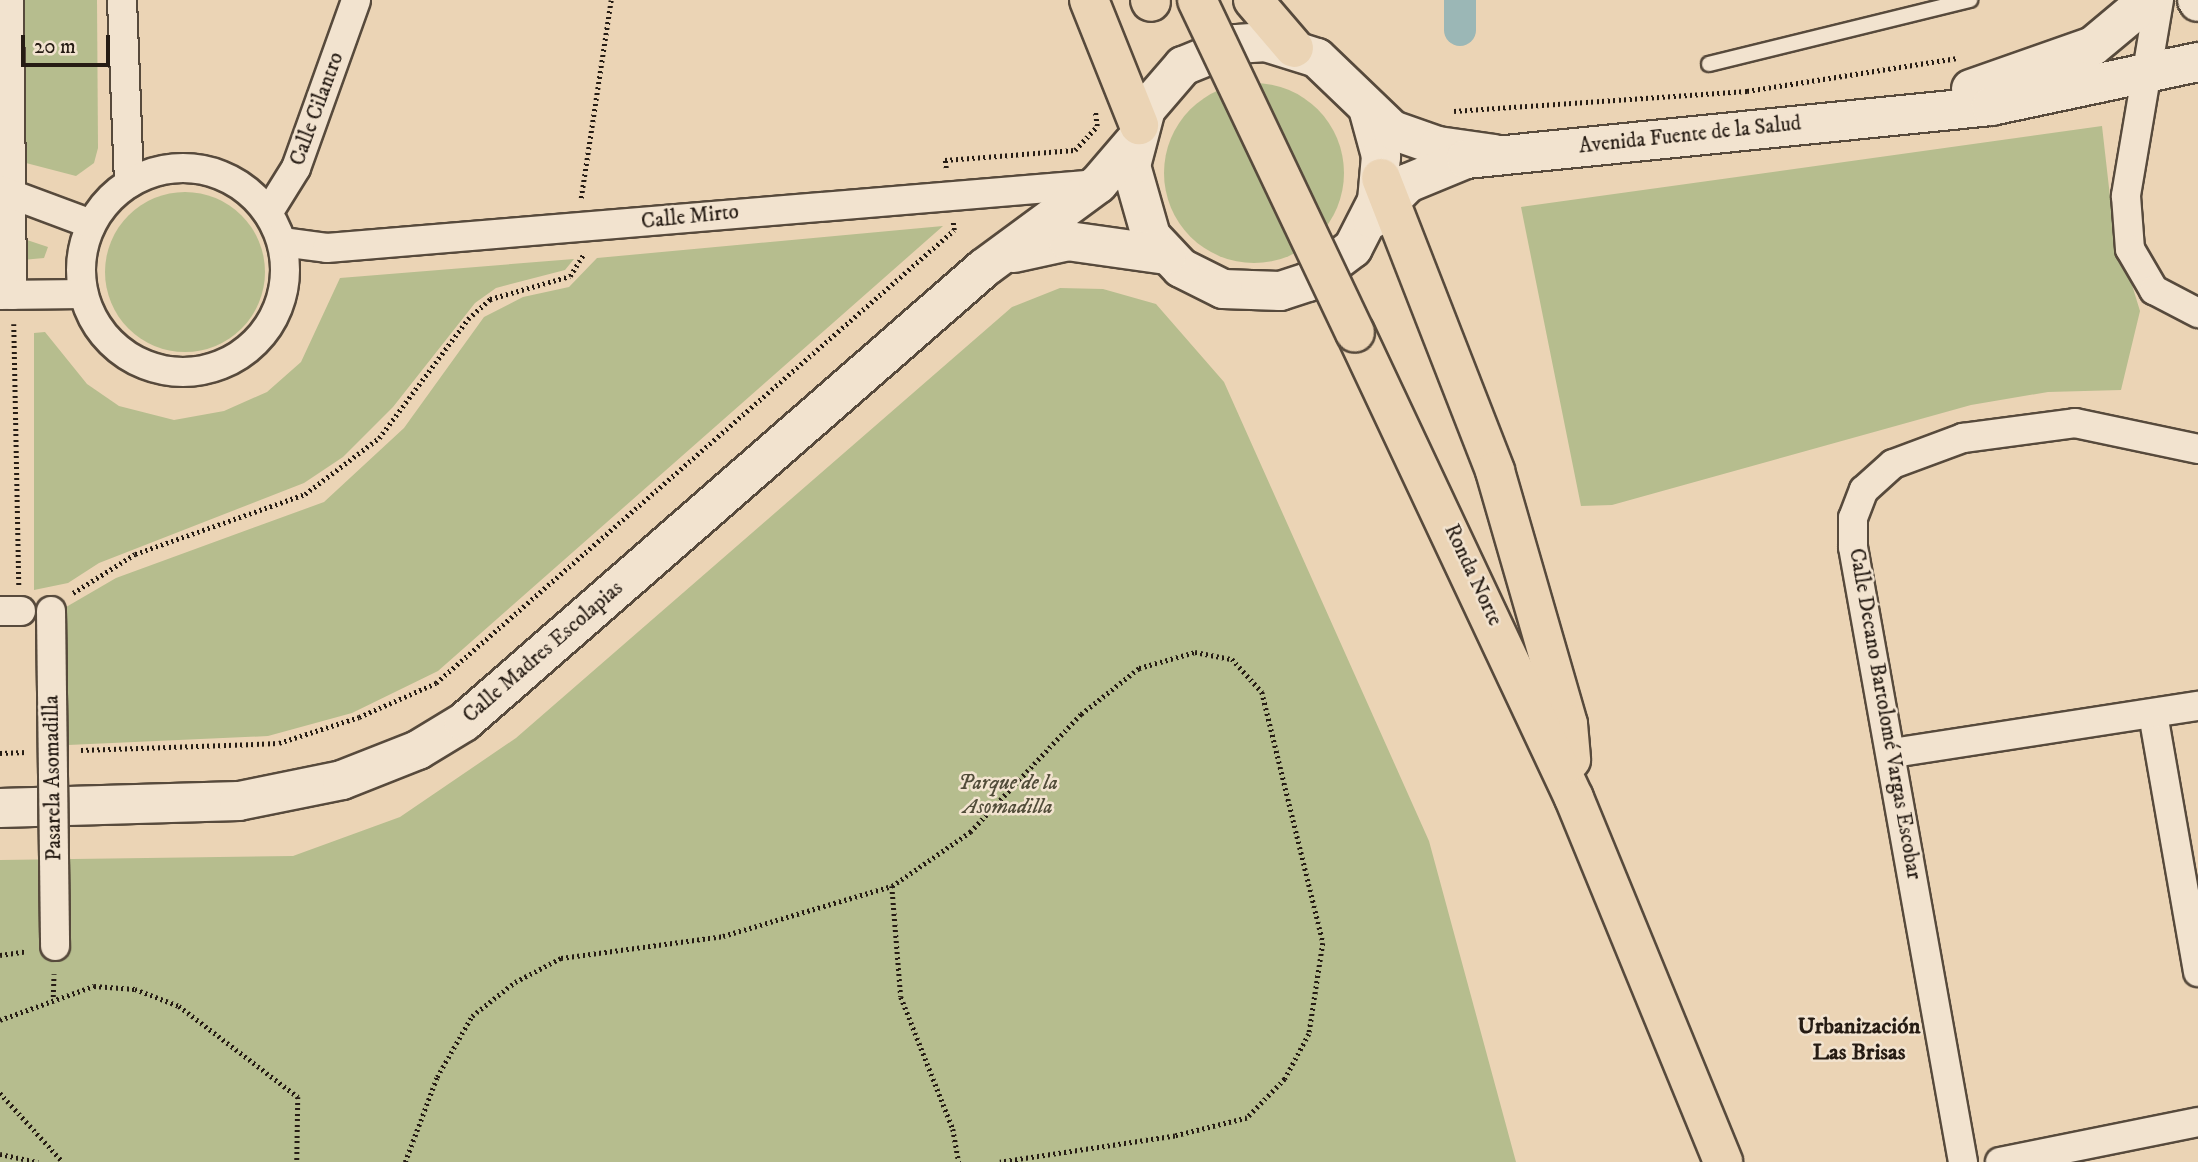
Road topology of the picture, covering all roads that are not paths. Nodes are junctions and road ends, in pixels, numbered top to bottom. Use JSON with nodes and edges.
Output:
{"nodes":[{"id":1,"x":9,"y":0,"type":"edge"},
{"id":2,"x":122,"y":0,"type":"edge"},
{"id":3,"x":356,"y":0,"type":"edge"},
{"id":4,"x":1089,"y":0,"type":"edge"},
{"id":5,"x":1197,"y":0,"type":"edge"},
{"id":6,"x":1253,"y":0,"type":"edge"},
{"id":7,"x":1970,"y":0,"type":"edge"},
{"id":8,"x":2148,"y":0,"type":"edge"},
{"id":9,"x":2160,"y":0,"type":"edge"},
{"id":10,"x":1294,"y":48,"type":"junction"},
{"id":11,"x":2198,"y":62,"type":"edge"},
{"id":12,"x":1709,"y":64,"type":"dead end"},
{"id":13,"x":2148,"y":74,"type":"junction"},
{"id":14,"x":1369,"y":113,"type":"junction"},
{"id":15,"x":1885,"y":114,"type":"junction"},
{"id":16,"x":1136,"y":134,"type":"junction"},
{"id":17,"x":1494,"y":154,"type":"junction"},
{"id":18,"x":129,"y":183,"type":"junction"},
{"id":19,"x":1098,"y":184,"type":"junction"},
{"id":20,"x":6,"y":192,"type":"edge"},
{"id":21,"x":1379,"y":201,"type":"junction"},
{"id":22,"x":268,"y":213,"type":"junction"},
{"id":23,"x":91,"y":224,"type":"junction"},
{"id":24,"x":282,"y":242,"type":"junction"},
{"id":25,"x":1167,"y":255,"type":"junction"},
{"id":26,"x":984,"y":268,"type":"junction"},
{"id":27,"x":83,"y":294,"type":"junction"},
{"id":28,"x":6,"y":295,"type":"edge"},
{"id":29,"x":2198,"y":313,"type":"edge"},
{"id":30,"x":2198,"y":449,"type":"edge"},
{"id":31,"x":51,"y":611,"type":"road end"},
{"id":32,"x":2198,"y":706,"type":"edge"},
{"id":33,"x":2153,"y":714,"type":"junction"},
{"id":34,"x":1893,"y":753,"type":"junction"},
{"id":35,"x":1574,"y":798,"type":"junction"},
{"id":36,"x":0,"y":808,"type":"edge"},
{"id":37,"x":55,"y":946,"type":"dead end"},
{"id":38,"x":2198,"y":972,"type":"edge"},
{"id":39,"x":2198,"y":1122,"type":"edge"},
{"id":40,"x":1723,"y":1162,"type":"edge"},
{"id":41,"x":1963,"y":1162,"type":"edge"},
{"id":42,"x":2000,"y":1162,"type":"edge"}],
"edges":[{"from":1,"to":20,"type":"street"},
{"from":2,"to":18,"type":"street"},
{"from":3,"to":22,"type":"street","name":"Calle Cilantro"},
{"from":4,"to":16,"type":"highway"},
{"from":5,"to":35,"type":"highway","name":"Ronda Norte","bridge":true},
{"from":6,"to":10,"type":"highway"},
{"from":7,"to":12,"type":"lane"},
{"from":8,"to":15,"type":"main road"},
{"from":9,"to":13,"type":"street"},
{"from":10,"to":14,"type":"main road"},
{"from":10,"to":16,"type":"main road"},
{"from":11,"to":13,"type":"main road"},
{"from":13,"to":15,"type":"main road"},
{"from":13,"to":29,"type":"street"},
{"from":14,"to":17,"type":"main road"},
{"from":14,"to":21,"type":"main road"},
{"from":15,"to":17,"type":"main road","name":"Avenida Fuente de la Salud"},
{"from":16,"to":19,"type":"main road","name":"Calle Madres Escolapias"},
{"from":16,"to":25,"type":"main road"},
{"from":17,"to":21,"type":"main road"},
{"from":18,"to":22,"type":"street"},
{"from":18,"to":23,"type":"street"},
{"from":19,"to":24,"type":"street","name":"Calle Mirto"},
{"from":19,"to":26,"type":"main road","name":"Calle Madres Escolapias"},
{"from":20,"to":23,"type":"street"},
{"from":20,"to":28,"type":"street"},
{"from":21,"to":25,"type":"main road"},
{"from":21,"to":35,"type":"highway"},
{"from":22,"to":24,"type":"street"},
{"from":23,"to":27,"type":"street"},
{"from":24,"to":27,"type":"street"},
{"from":25,"to":26,"type":"main road","name":"Calle Madres Escolapias"},
{"from":26,"to":36,"type":"main road","name":"Calle Madres Escolapias"},
{"from":27,"to":28,"type":"street"},
{"from":30,"to":34,"type":"street","name":"Calle Decano Bartolomé Vargas Escobar"},
{"from":31,"to":37,"type":"street","name":"Pasarela Asomadilla","bridge":true},
{"from":32,"to":33,"type":"street"},
{"from":33,"to":34,"type":"street"},
{"from":33,"to":38,"type":"street"},
{"from":34,"to":41,"type":"street","name":"Calle Decano Bartolomé Vargas Escobar"},
{"from":35,"to":40,"type":"highway","name":"Ronda Norte"},
{"from":39,"to":42,"type":"street"}]}
